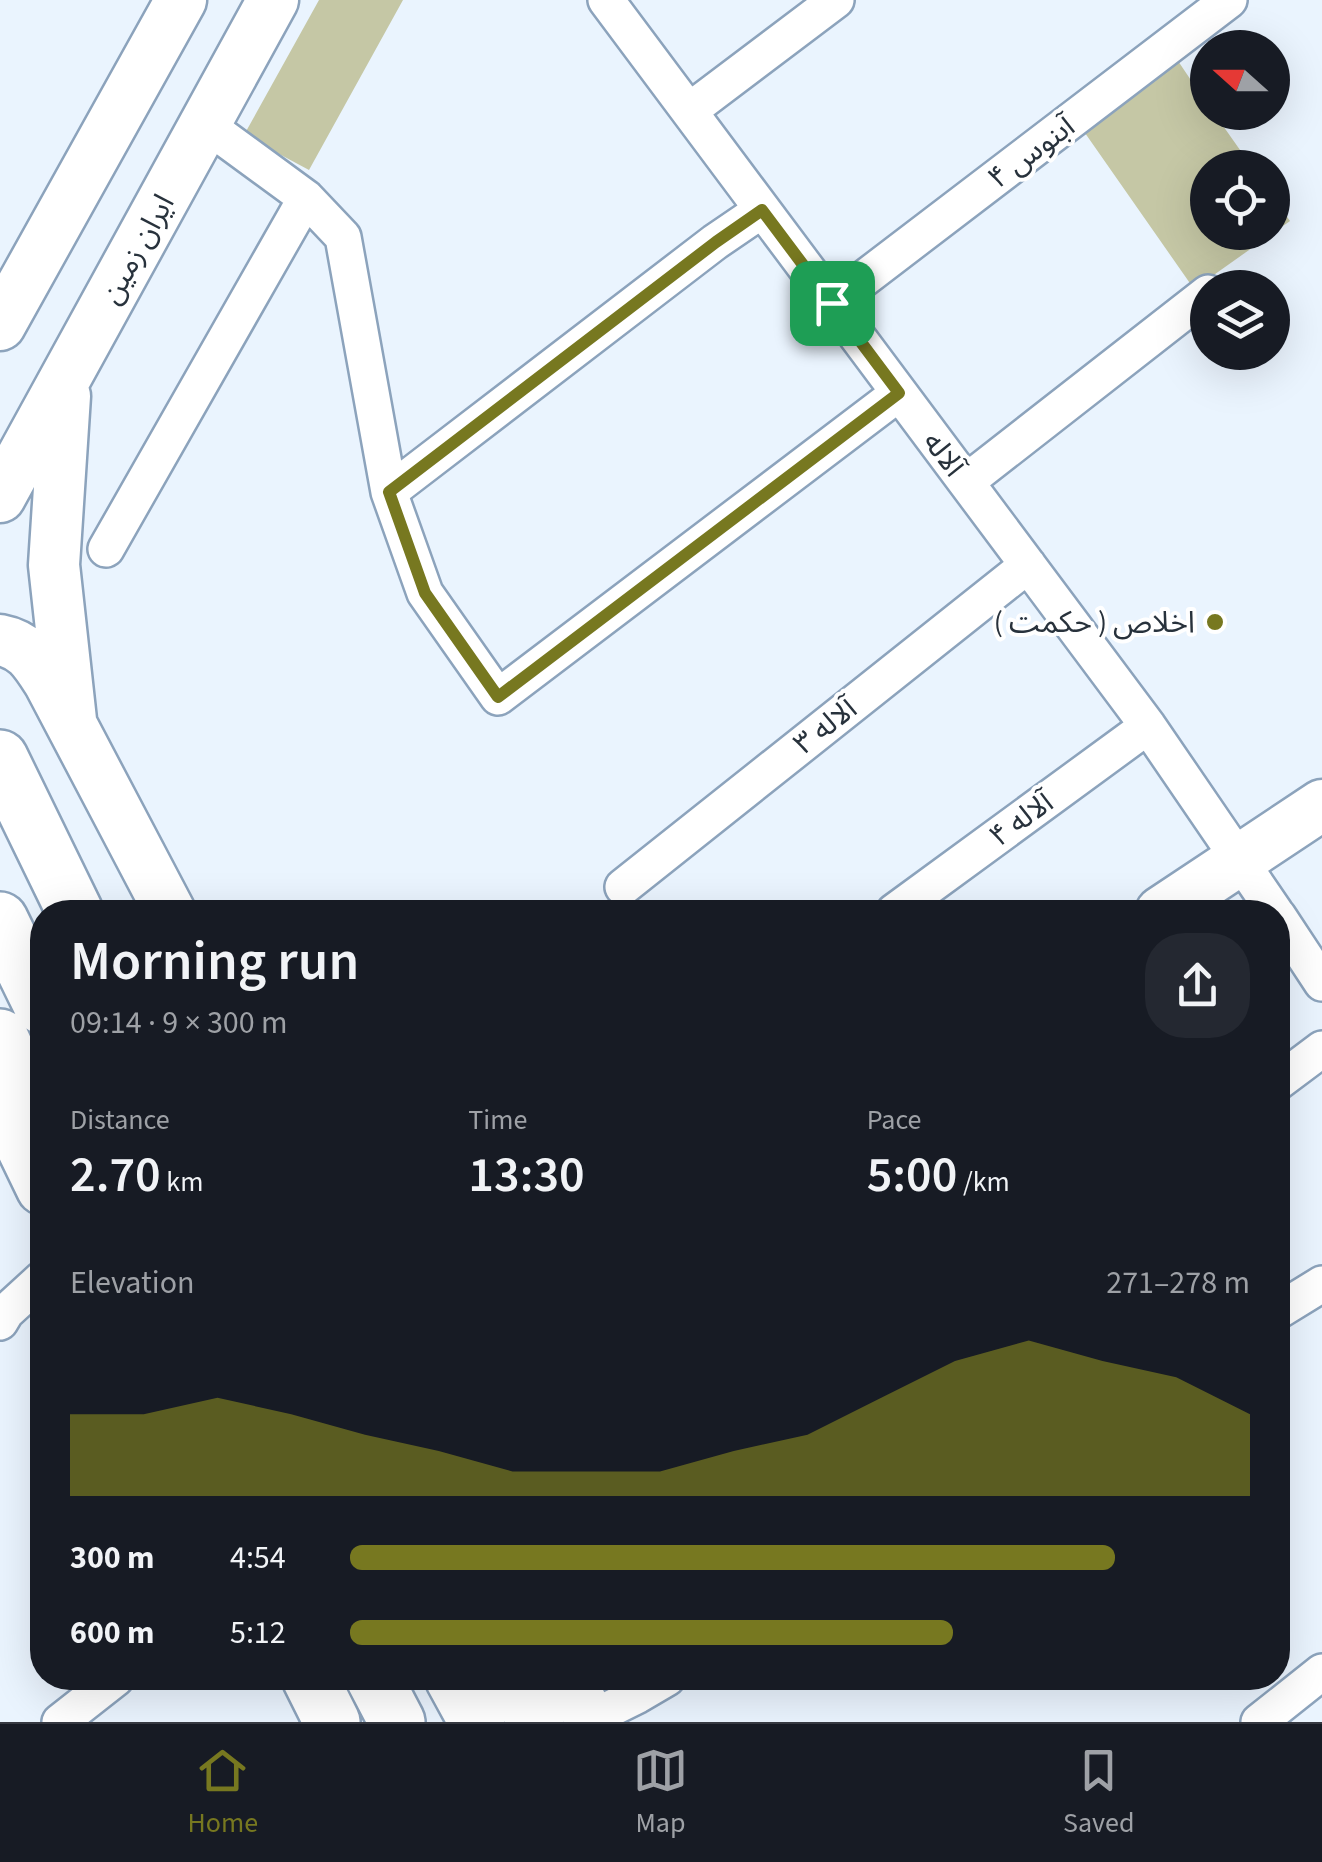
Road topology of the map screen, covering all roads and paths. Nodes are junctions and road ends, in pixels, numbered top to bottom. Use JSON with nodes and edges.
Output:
{"nodes":[{"id":1,"x":181,"y":0,"type":"edge"},
{"id":2,"x":273,"y":0,"type":"edge"},
{"id":3,"x":606,"y":0,"type":"edge"},
{"id":4,"x":836,"y":0,"type":"edge"},
{"id":5,"x":1229,"y":0,"type":"edge"},
{"id":6,"x":689,"y":111,"type":"junction"},
{"id":7,"x":206,"y":124,"type":"junction"},
{"id":8,"x":306,"y":198,"type":"junction"},
{"id":9,"x":762,"y":210,"type":"junction"},
{"id":10,"x":832,"y":303,"type":"junction"},
{"id":11,"x":6,"y":306,"type":"edge"},
{"id":12,"x":1190,"y":308,"type":"edge"},
{"id":13,"x":58,"y":392,"type":"junction"},
{"id":14,"x":899,"y":393,"type":"junction"},
{"id":15,"x":966,"y":482,"type":"junction"},
{"id":16,"x":389,"y":492,"type":"junction"},
{"id":17,"x":0,"y":496,"type":"edge"},
{"id":18,"x":106,"y":549,"type":"dead end"},
{"id":19,"x":1028,"y":566,"type":"junction"},
{"id":20,"x":0,"y":640,"type":"edge"},
{"id":21,"x":71,"y":720,"type":"junction"},
{"id":22,"x":1148,"y":726,"type":"junction"},
{"id":23,"x":0,"y":758,"type":"edge"},
{"id":24,"x":1322,"y":805,"type":"edge"},
{"id":25,"x":1240,"y":860,"type":"junction"},
{"id":26,"x":623,"y":887,"type":"dead end"},
{"id":27,"x":65,"y":892,"type":"edge"},
{"id":28,"x":164,"y":900,"type":"edge"},
{"id":29,"x":910,"y":900,"type":"edge"},
{"id":30,"x":1178,"y":900,"type":"edge"},
{"id":31,"x":1267,"y":900,"type":"edge"},
{"id":32,"x":0,"y":920,"type":"edge"},
{"id":33,"x":1290,"y":935,"type":"edge"},
{"id":34,"x":30,"y":981,"type":"edge"},
{"id":35,"x":1322,"y":983,"type":"edge"},
{"id":36,"x":0,"y":1038,"type":"edge"},
{"id":37,"x":1322,"y":1050,"type":"edge"},
{"id":38,"x":1290,"y":1073,"type":"edge"},
{"id":39,"x":0,"y":1102,"type":"edge"},
{"id":40,"x":30,"y":1103,"type":"edge"},
{"id":41,"x":30,"y":1163,"type":"edge"},
{"id":42,"x":1322,"y":1284,"type":"edge"},
{"id":43,"x":30,"y":1291,"type":"edge"},
{"id":44,"x":1290,"y":1303,"type":"edge"},
{"id":45,"x":3,"y":1317,"type":"edge"},
{"id":46,"x":1322,"y":1672,"type":"edge"},
{"id":47,"x":101,"y":1690,"type":"edge"},
{"id":48,"x":290,"y":1690,"type":"edge"},
{"id":49,"x":316,"y":1690,"type":"edge"},
{"id":50,"x":380,"y":1690,"type":"edge"},
{"id":51,"x":460,"y":1690,"type":"edge"},
{"id":52,"x":519,"y":1690,"type":"edge"},
{"id":53,"x":647,"y":1690,"type":"edge"},
{"id":54,"x":583,"y":1706,"type":"edge"},
{"id":55,"x":60,"y":1722,"type":"edge"},
{"id":56,"x":306,"y":1722,"type":"edge"},
{"id":57,"x":332,"y":1722,"type":"edge"},
{"id":58,"x":396,"y":1722,"type":"edge"},
{"id":59,"x":477,"y":1722,"type":"edge"},
{"id":60,"x":536,"y":1722,"type":"edge"},
{"id":61,"x":1259,"y":1722,"type":"edge"}],
"edges":[{"from":1,"to":11,"type":"main road"},
{"from":2,"to":7,"type":"main road","name":"ایران زمین"},
{"from":3,"to":6,"type":"street","name":"آلاله"},
{"from":4,"to":6,"type":"street"},
{"from":5,"to":10,"type":"street","name":"آبنوس ۴"},
{"from":6,"to":9,"type":"street","name":"آلاله"},
{"from":7,"to":8,"type":"street"},
{"from":7,"to":13,"type":"main road","name":"ایران زمین"},
{"from":8,"to":16,"type":"street"},
{"from":8,"to":18,"type":"street"},
{"from":9,"to":10,"type":"street","name":"آلاله"},
{"from":9,"to":16,"type":"street"},
{"from":10,"to":14,"type":"street","name":"آلاله"},
{"from":12,"to":15,"type":"street"},
{"from":13,"to":17,"type":"main road","name":"ایران زمین"},
{"from":13,"to":21,"type":"main road"},
{"from":14,"to":15,"type":"street","name":"آلاله"},
{"from":14,"to":16,"type":"street"},
{"from":15,"to":19,"type":"street","name":"آلاله"},
{"from":19,"to":22,"type":"street","name":"آلاله"},
{"from":19,"to":26,"type":"street","name":"آلاله ۳"},
{"from":20,"to":21,"type":"main road"},
{"from":21,"to":28,"type":"main road"},
{"from":22,"to":25,"type":"street","name":"آلاله"},
{"from":22,"to":29,"type":"street","name":"آلاله ۴"},
{"from":23,"to":27,"type":"main road"},
{"from":24,"to":25,"type":"main road"},
{"from":25,"to":30,"type":"main road"},
{"from":25,"to":31,"type":"street","name":"آلاله"},
{"from":32,"to":34,"type":"main road"},
{"from":33,"to":35,"type":"street","name":"آلاله"},
{"from":36,"to":40,"type":"main road"},
{"from":37,"to":38,"type":"street"},
{"from":39,"to":41,"type":"main road"},
{"from":42,"to":44,"type":"street"},
{"from":43,"to":45,"type":"street"},
{"from":46,"to":61,"type":"street"},
{"from":47,"to":55,"type":"street"},
{"from":48,"to":56,"type":"main road"},
{"from":49,"to":57,"type":"main road"},
{"from":50,"to":58,"type":"main road"},
{"from":51,"to":59,"type":"main road"},
{"from":52,"to":60,"type":"main road"},
{"from":53,"to":54,"type":"street"}]}
